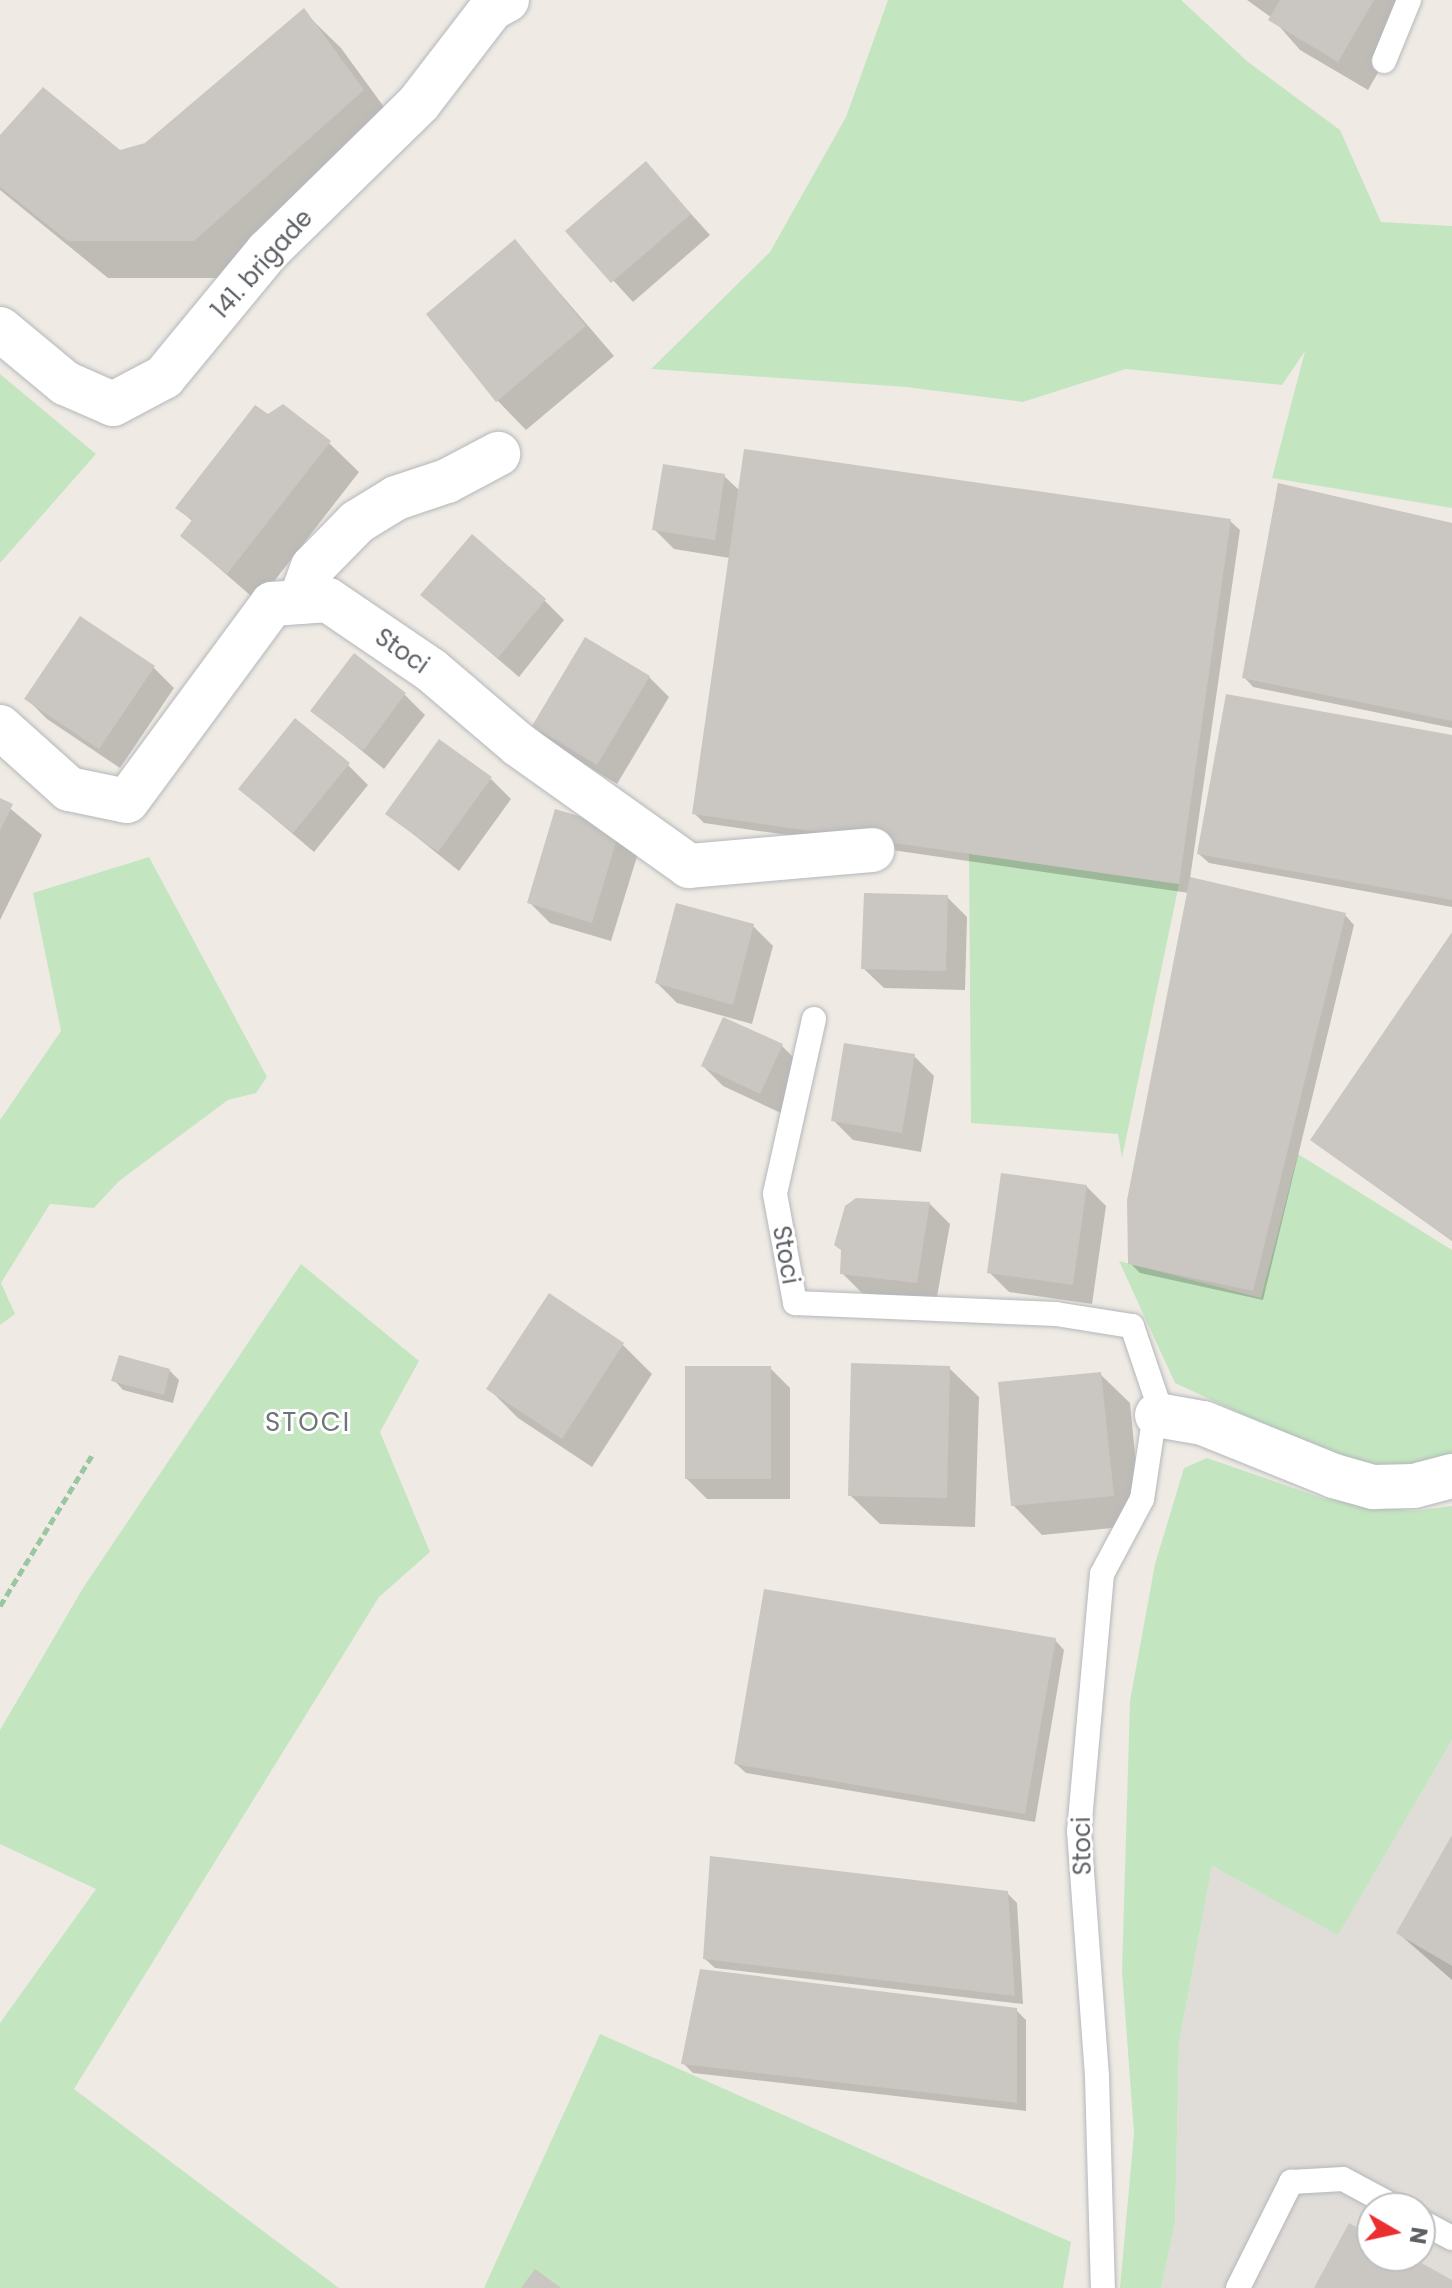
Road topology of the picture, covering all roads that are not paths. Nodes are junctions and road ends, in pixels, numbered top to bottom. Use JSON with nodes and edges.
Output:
{"nodes":[{"id":1,"x":1409,"y":0,"type":"edge"},
{"id":2,"x":491,"y":3,"type":"edge"},
{"id":3,"x":1384,"y":61,"type":"dead end"},
{"id":4,"x":0,"y":329,"type":"edge"},
{"id":5,"x":498,"y":454,"type":"dead end"},
{"id":6,"x":300,"y":602,"type":"junction"},
{"id":7,"x":0,"y":727,"type":"edge"},
{"id":8,"x":872,"y":850,"type":"dead end"},
{"id":9,"x":814,"y":1019,"type":"dead end"},
{"id":10,"x":1157,"y":1415,"type":"junction"},
{"id":11,"x":1452,"y":1476,"type":"edge"},
{"id":12,"x":1367,"y":2192,"type":"edge"},
{"id":13,"x":1103,"y":2288,"type":"edge"},
{"id":14,"x":1238,"y":2288,"type":"edge"}],
"edges":[{"from":1,"to":3,"type":"lane"},
{"from":2,"to":4,"type":"street","name":"141. brigade"},
{"from":5,"to":6,"type":"street"},
{"from":6,"to":7,"type":"street","name":"Stoci"},
{"from":6,"to":8,"type":"street","name":"Stoci"},
{"from":9,"to":10,"type":"lane","name":"Stoci"},
{"from":10,"to":11,"type":"street"},
{"from":10,"to":13,"type":"lane","name":"Stoci"},
{"from":12,"to":14,"type":"lane"}]}
